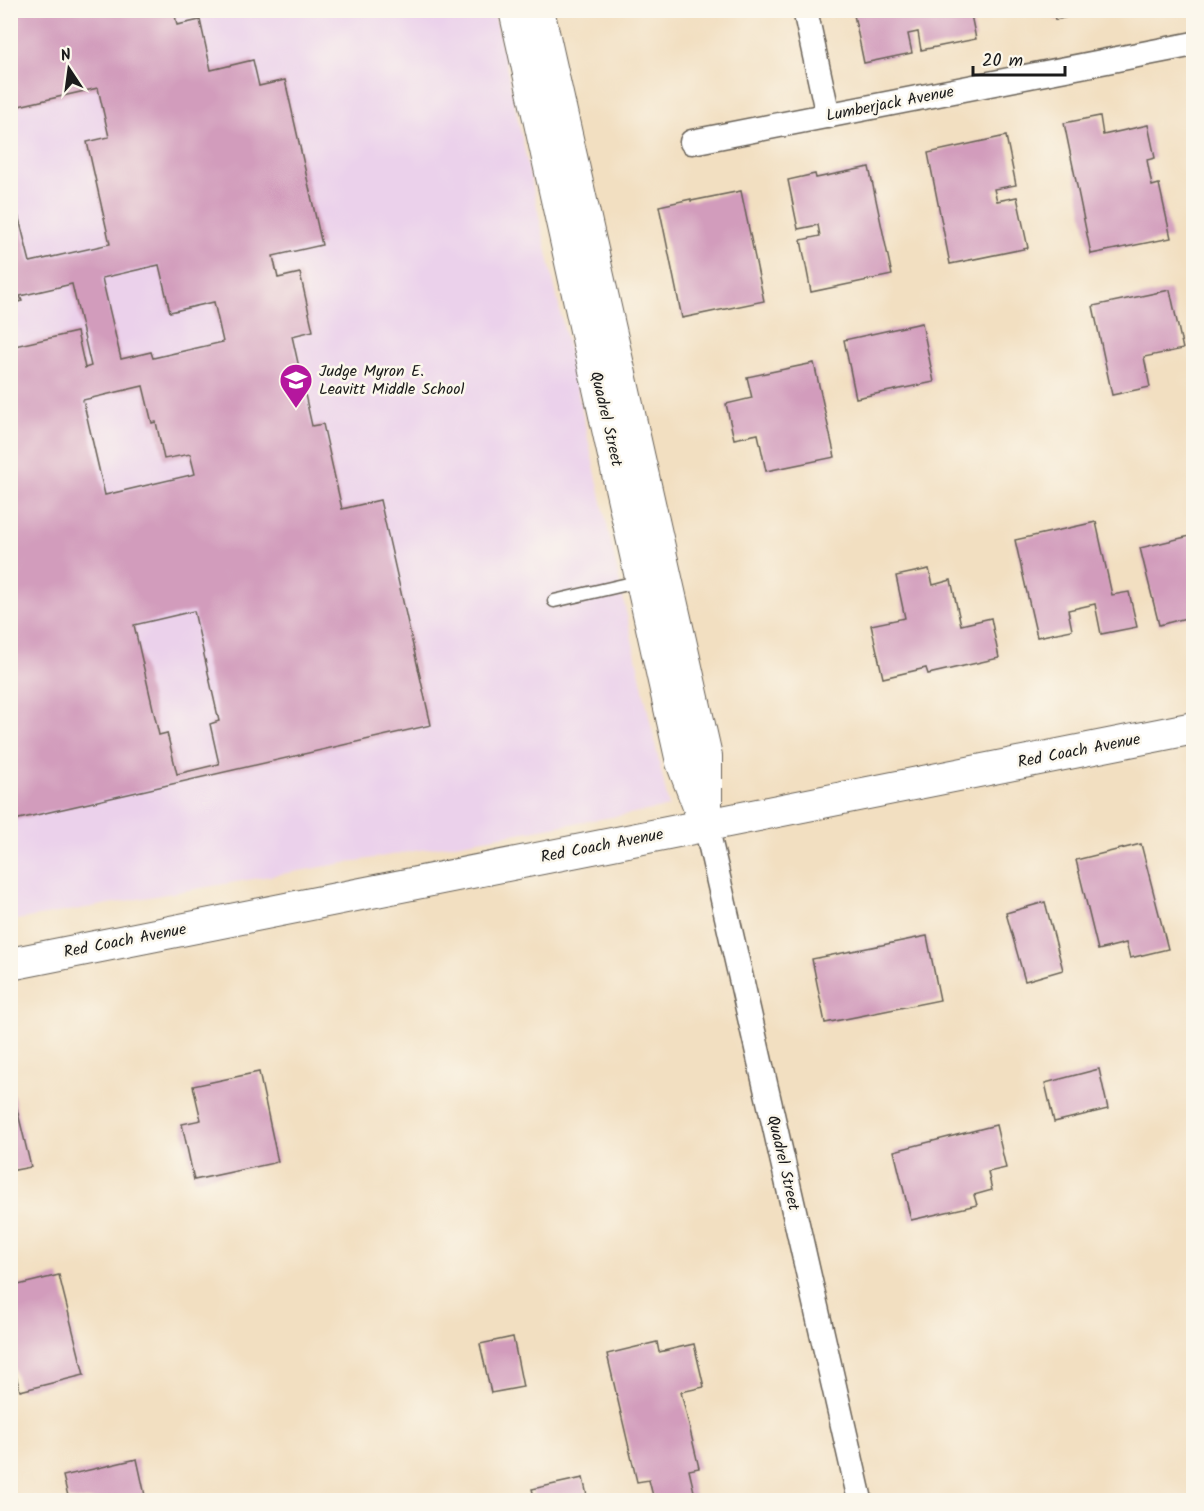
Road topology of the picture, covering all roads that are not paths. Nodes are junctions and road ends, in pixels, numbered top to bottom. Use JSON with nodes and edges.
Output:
{"nodes":[{"id":1,"x":515,"y":10,"type":"edge"},
{"id":2,"x":538,"y":10,"type":"edge"},
{"id":3,"x":805,"y":10,"type":"edge"},
{"id":4,"x":1194,"y":44,"type":"edge"},
{"id":5,"x":828,"y":116,"type":"junction"},
{"id":6,"x":692,"y":142,"type":"dead end"},
{"id":7,"x":653,"y":578,"type":"junction"},
{"id":8,"x":554,"y":600,"type":"dead end"},
{"id":9,"x":1194,"y":728,"type":"edge"},
{"id":10,"x":706,"y":825,"type":"junction"},
{"id":11,"x":10,"y":964,"type":"edge"},
{"id":12,"x":860,"y":1500,"type":"edge"}],
"edges":[{"from":1,"to":7,"type":"street","name":"Quadrel Street"},
{"from":2,"to":7,"type":"street","name":"Quadrel Street"},
{"from":3,"to":5,"type":"street"},
{"from":4,"to":5,"type":"street","name":"Lumberjack Avenue"},
{"from":5,"to":6,"type":"street","name":"Lumberjack Avenue"},
{"from":7,"to":8,"type":"lane"},
{"from":7,"to":10,"type":"street","name":"Quadrel Street"},
{"from":9,"to":10,"type":"street","name":"Red Coach Avenue"},
{"from":10,"to":11,"type":"street","name":"Red Coach Avenue"},
{"from":10,"to":12,"type":"street","name":"Quadrel Street"}]}
